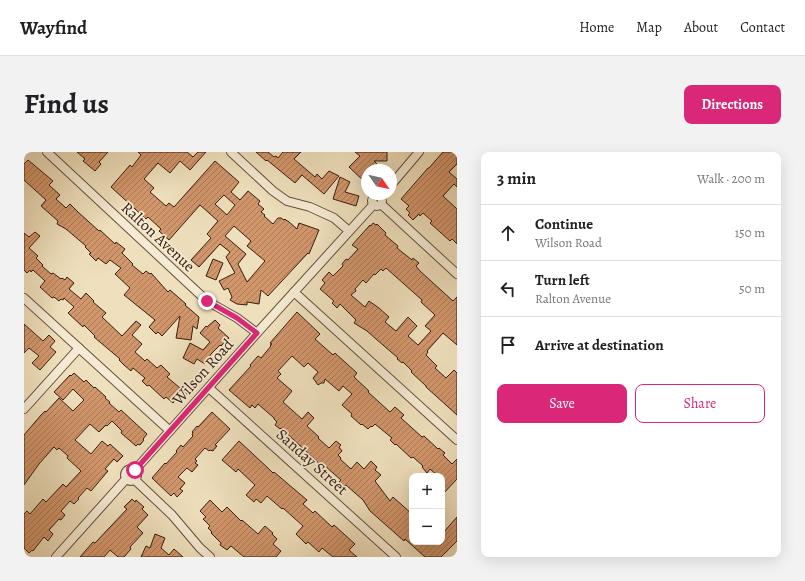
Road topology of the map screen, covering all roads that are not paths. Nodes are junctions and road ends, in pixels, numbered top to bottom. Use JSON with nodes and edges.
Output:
{"nodes":[{"id":1,"x":47,"y":152,"type":"edge"},
{"id":2,"x":232,"y":152,"type":"edge"},
{"id":3,"x":417,"y":153,"type":"edge"},
{"id":4,"x":397,"y":178,"type":"edge"},
{"id":5,"x":380,"y":200,"type":"edge"},
{"id":6,"x":349,"y":231,"type":"junction"},
{"id":7,"x":457,"y":274,"type":"edge"},
{"id":8,"x":294,"y":292,"type":"junction"},
{"id":9,"x":24,"y":298,"type":"edge"},
{"id":10,"x":257,"y":333,"type":"junction"},
{"id":11,"x":79,"y":348,"type":"junction"},
{"id":12,"x":209,"y":388,"type":"junction"},
{"id":13,"x":24,"y":409,"type":"edge"},
{"id":14,"x":170,"y":431,"type":"junction"},
{"id":15,"x":457,"y":440,"type":"edge"},
{"id":16,"x":130,"y":480,"type":"junction"},
{"id":17,"x":56,"y":557,"type":"edge"},
{"id":18,"x":210,"y":557,"type":"edge"},
{"id":19,"x":396,"y":557,"type":"edge"}],
"edges":[{"from":1,"to":10,"type":"street","name":"Ralton Avenue"},
{"from":2,"to":6,"type":"street"},
{"from":3,"to":4,"type":"street"},
{"from":5,"to":6,"type":"street","name":"Wilson Road"},
{"from":5,"to":7,"type":"street"},
{"from":6,"to":8,"type":"street","name":"Wilson Road"},
{"from":8,"to":10,"type":"street","name":"Wilson Road"},
{"from":8,"to":15,"type":"street"},
{"from":9,"to":11,"type":"street"},
{"from":10,"to":12,"type":"street","name":"Wilson Road"},
{"from":11,"to":13,"type":"street"},
{"from":11,"to":14,"type":"street"},
{"from":12,"to":14,"type":"street","name":"Wilson Road"},
{"from":12,"to":19,"type":"street","name":"Sanday Street"},
{"from":14,"to":16,"type":"street","name":"Wilson Road"},
{"from":16,"to":17,"type":"street"},
{"from":16,"to":18,"type":"street"}]}
